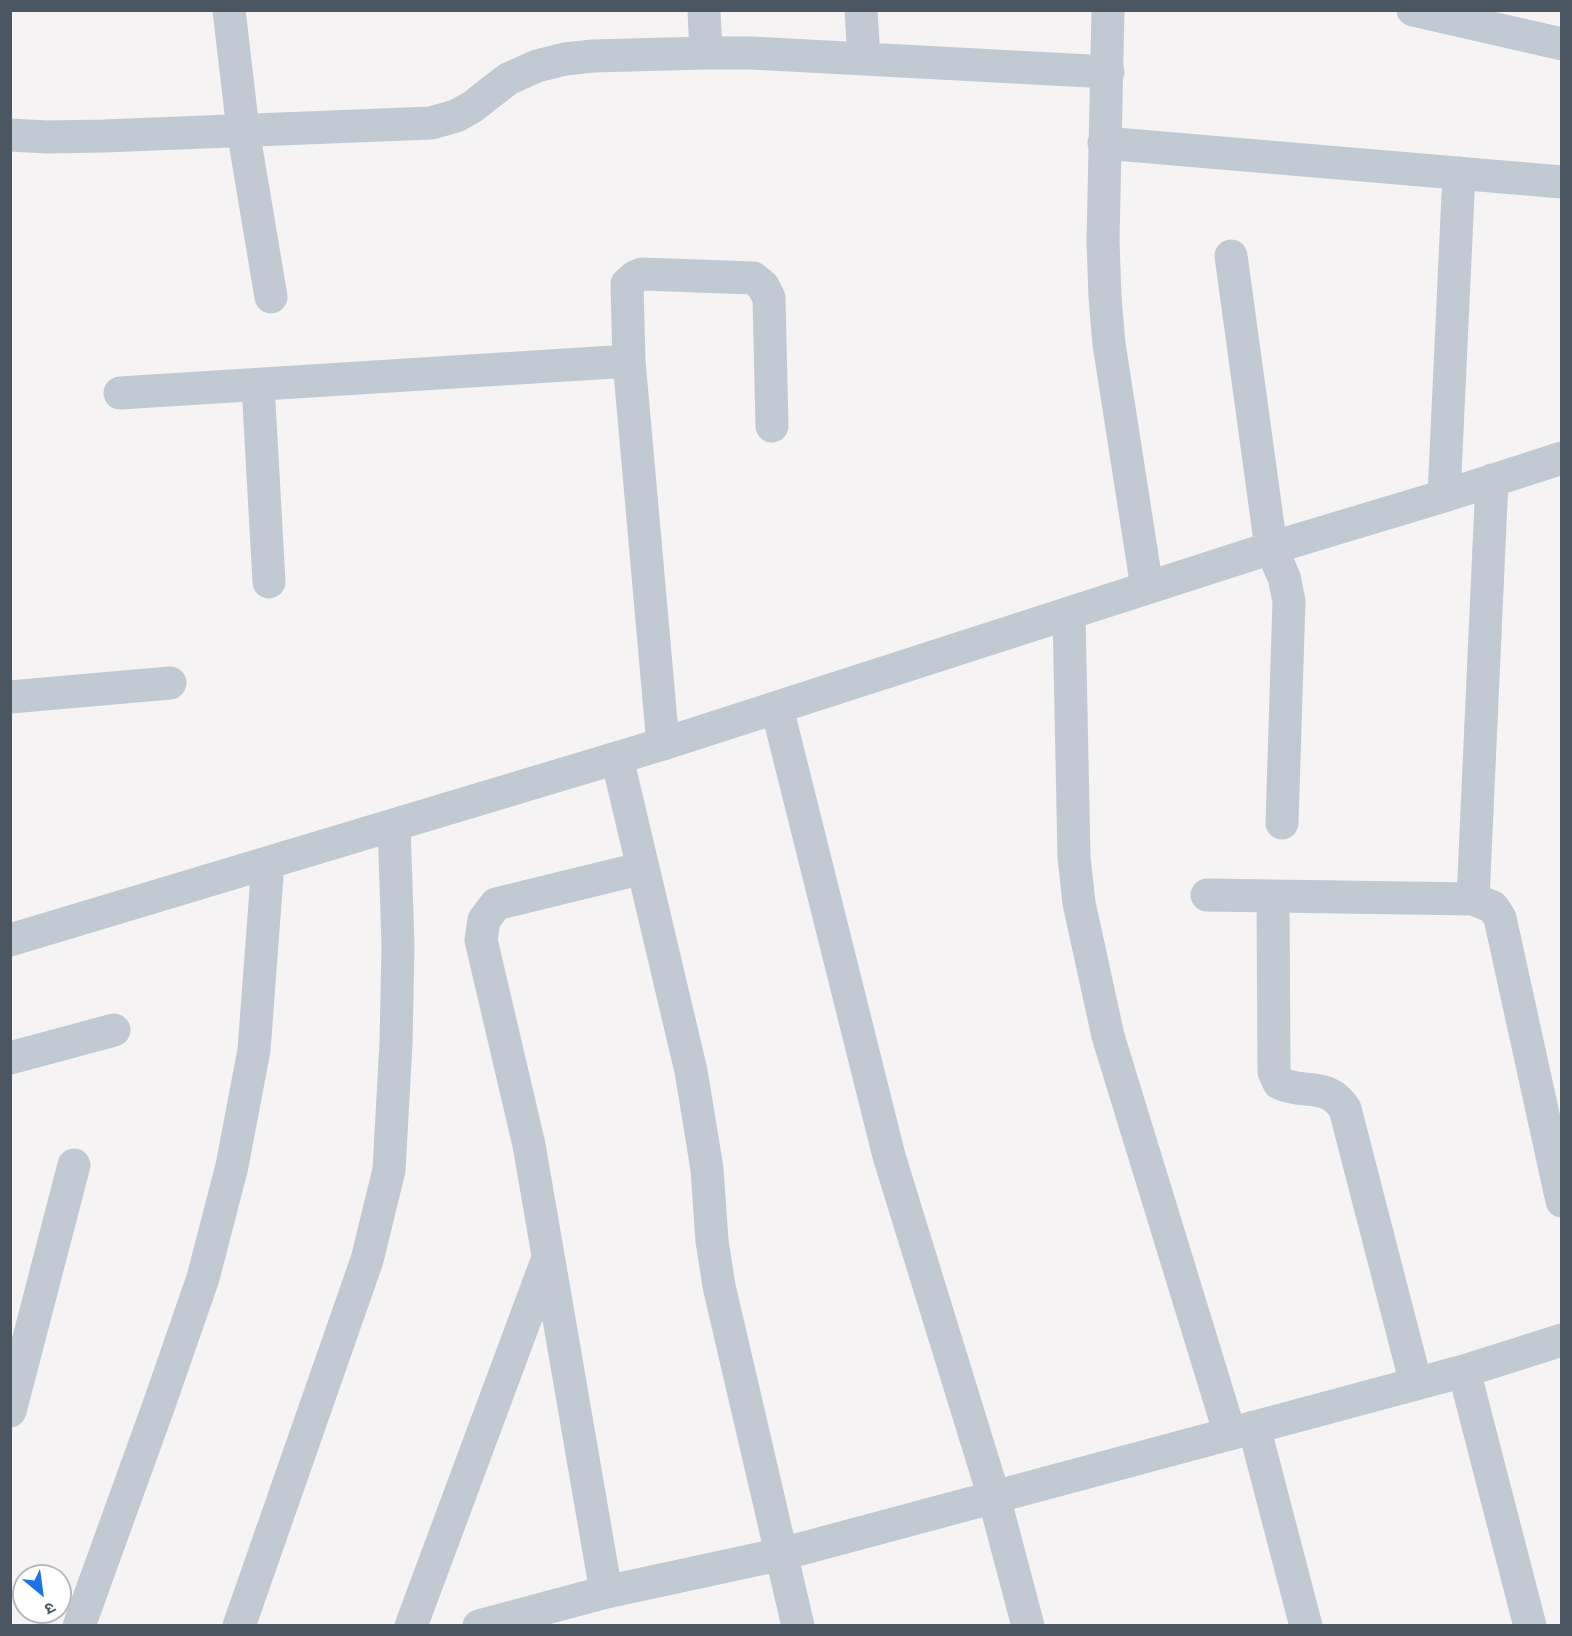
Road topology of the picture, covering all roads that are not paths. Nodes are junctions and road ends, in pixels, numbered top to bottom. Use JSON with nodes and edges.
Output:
{"nodes":[{"id":1,"x":229,"y":10,"type":"edge"},
{"id":2,"x":704,"y":10,"type":"edge"},
{"id":3,"x":861,"y":10,"type":"edge"},
{"id":4,"x":1108,"y":10,"type":"edge"},
{"id":5,"x":1413,"y":10,"type":"edge"},
{"id":6,"x":1562,"y":44,"type":"edge"},
{"id":7,"x":706,"y":53,"type":"junction"},
{"id":8,"x":864,"y":58,"type":"junction"},
{"id":9,"x":1108,"y":72,"type":"junction"},
{"id":10,"x":243,"y":130,"type":"junction"},
{"id":11,"x":10,"y":135,"type":"edge"},
{"id":12,"x":1104,"y":142,"type":"junction"},
{"id":13,"x":1459,"y":173,"type":"junction"},
{"id":14,"x":1562,"y":182,"type":"edge"},
{"id":15,"x":1231,"y":256,"type":"dead end"},
{"id":16,"x":272,"y":297,"type":"dead end"},
{"id":17,"x":629,"y":361,"type":"junction"},
{"id":18,"x":258,"y":385,"type":"junction"},
{"id":19,"x":120,"y":393,"type":"dead end"},
{"id":20,"x":772,"y":426,"type":"dead end"},
{"id":21,"x":1562,"y":458,"type":"edge"},
{"id":22,"x":1492,"y":480,"type":"junction"},
{"id":23,"x":1444,"y":496,"type":"junction"},
{"id":24,"x":1271,"y":548,"type":"junction"},
{"id":25,"x":268,"y":582,"type":"dead end"},
{"id":26,"x":1147,"y":588,"type":"junction"},
{"id":27,"x":1069,"y":614,"type":"junction"},
{"id":28,"x":170,"y":683,"type":"dead end"},
{"id":29,"x":10,"y":697,"type":"edge"},
{"id":30,"x":777,"y":708,"type":"junction"},
{"id":31,"x":663,"y":744,"type":"junction"},
{"id":32,"x":617,"y":758,"type":"junction"},
{"id":33,"x":1282,"y":823,"type":"dead end"},
{"id":34,"x":394,"y":825,"type":"junction"},
{"id":35,"x":268,"y":863,"type":"junction"},
{"id":36,"x":643,"y":868,"type":"junction"},
{"id":37,"x":1207,"y":896,"type":"dead end"},
{"id":38,"x":1273,"y":897,"type":"junction"},
{"id":39,"x":1473,"y":900,"type":"junction"},
{"id":40,"x":10,"y":940,"type":"edge"},
{"id":41,"x":114,"y":1030,"type":"dead end"},
{"id":42,"x":10,"y":1058,"type":"edge"},
{"id":43,"x":74,"y":1165,"type":"dead end"},
{"id":44,"x":1562,"y":1201,"type":"edge"},
{"id":45,"x":548,"y":1257,"type":"junction"},
{"id":46,"x":1562,"y":1341,"type":"edge"},
{"id":47,"x":1464,"y":1371,"type":"junction"},
{"id":48,"x":1416,"y":1384,"type":"junction"},
{"id":49,"x":10,"y":1410,"type":"edge"},
{"id":50,"x":1242,"y":1430,"type":"junction"},
{"id":51,"x":994,"y":1497,"type":"junction"},
{"id":52,"x":782,"y":1554,"type":"junction"},
{"id":53,"x":606,"y":1592,"type":"junction"},
{"id":54,"x":79,"y":1626,"type":"edge"},
{"id":55,"x":239,"y":1626,"type":"edge"},
{"id":56,"x":411,"y":1626,"type":"edge"},
{"id":57,"x":479,"y":1626,"type":"edge"},
{"id":58,"x":798,"y":1626,"type":"edge"},
{"id":59,"x":1028,"y":1626,"type":"edge"},
{"id":60,"x":1306,"y":1626,"type":"edge"},
{"id":61,"x":1530,"y":1626,"type":"edge"}],
"edges":[{"from":1,"to":10,"type":"street"},
{"from":2,"to":7,"type":"street"},
{"from":3,"to":8,"type":"street"},
{"from":4,"to":9,"type":"street"},
{"from":5,"to":6,"type":"street"},
{"from":7,"to":8,"type":"street"},
{"from":7,"to":10,"type":"street"},
{"from":8,"to":9,"type":"street"},
{"from":9,"to":12,"type":"street"},
{"from":10,"to":11,"type":"street"},
{"from":10,"to":16,"type":"street"},
{"from":12,"to":13,"type":"street"},
{"from":12,"to":26,"type":"street"},
{"from":13,"to":14,"type":"street"},
{"from":13,"to":23,"type":"street"},
{"from":15,"to":24,"type":"street"},
{"from":17,"to":18,"type":"street"},
{"from":17,"to":20,"type":"street"},
{"from":17,"to":31,"type":"street"},
{"from":18,"to":19,"type":"street"},
{"from":18,"to":25,"type":"street"},
{"from":21,"to":22,"type":"street"},
{"from":22,"to":23,"type":"street"},
{"from":22,"to":39,"type":"street"},
{"from":23,"to":24,"type":"street"},
{"from":24,"to":26,"type":"street"},
{"from":24,"to":33,"type":"street"},
{"from":26,"to":27,"type":"street"},
{"from":27,"to":30,"type":"street"},
{"from":27,"to":50,"type":"street"},
{"from":28,"to":29,"type":"street"},
{"from":30,"to":31,"type":"street"},
{"from":30,"to":51,"type":"street"},
{"from":31,"to":32,"type":"street"},
{"from":32,"to":34,"type":"street"},
{"from":32,"to":36,"type":"street"},
{"from":34,"to":35,"type":"street"},
{"from":34,"to":55,"type":"street"},
{"from":35,"to":40,"type":"street"},
{"from":35,"to":54,"type":"street"},
{"from":36,"to":45,"type":"street"},
{"from":36,"to":52,"type":"street"},
{"from":37,"to":38,"type":"street"},
{"from":38,"to":39,"type":"street"},
{"from":38,"to":48,"type":"street"},
{"from":39,"to":44,"type":"street"},
{"from":41,"to":42,"type":"street"},
{"from":43,"to":49,"type":"street"},
{"from":45,"to":53,"type":"street"},
{"from":45,"to":56,"type":"street"},
{"from":46,"to":47,"type":"street"},
{"from":47,"to":48,"type":"street"},
{"from":47,"to":61,"type":"street"},
{"from":48,"to":50,"type":"street"},
{"from":50,"to":51,"type":"street"},
{"from":50,"to":60,"type":"street"},
{"from":51,"to":52,"type":"street"},
{"from":51,"to":59,"type":"street"},
{"from":52,"to":53,"type":"street"},
{"from":52,"to":58,"type":"street"},
{"from":53,"to":57,"type":"street"}]}
